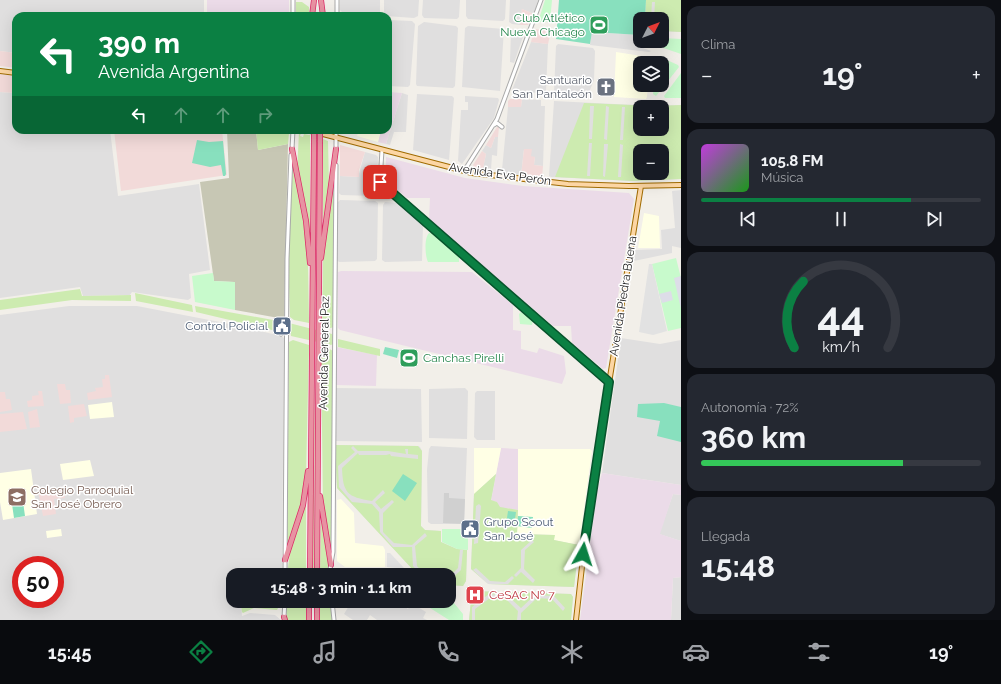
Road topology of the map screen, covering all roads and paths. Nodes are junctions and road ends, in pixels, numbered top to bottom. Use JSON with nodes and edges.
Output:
{"nodes":[{"id":1,"x":293,"y":0,"type":"edge"},
{"id":2,"x":314,"y":0,"type":"edge"},
{"id":3,"x":321,"y":0,"type":"edge"},
{"id":4,"x":337,"y":0,"type":"edge"},
{"id":5,"x":541,"y":0,"type":"edge"},
{"id":6,"x":293,"y":12,"type":"edge"},
{"id":7,"x":313,"y":12,"type":"edge"},
{"id":8,"x":322,"y":12,"type":"edge"},
{"id":9,"x":337,"y":12,"type":"edge"},
{"id":10,"x":0,"y":71,"type":"edge"},
{"id":11,"x":12,"y":72,"type":"edge"},
{"id":12,"x":494,"y":125,"type":"junction"},
{"id":13,"x":502,"y":127,"type":"dead end"},
{"id":14,"x":293,"y":134,"type":"edge"},
{"id":15,"x":312,"y":134,"type":"edge"},
{"id":16,"x":322,"y":134,"type":"edge"},
{"id":17,"x":328,"y":134,"type":"edge"},
{"id":18,"x":336,"y":137,"type":"junction"},
{"id":19,"x":336,"y":148,"type":"junction"},
{"id":20,"x":292,"y":149,"type":"junction"},
{"id":21,"x":382,"y":150,"type":"junction"},
{"id":22,"x":464,"y":171,"type":"junction"},
{"id":23,"x":681,"y":185,"type":"edge"},
{"id":24,"x":641,"y":186,"type":"junction"},
{"id":25,"x":318,"y":278,"type":"junction"},
{"id":26,"x":312,"y":295,"type":"junction"},
{"id":27,"x":287,"y":329,"type":"junction"},
{"id":28,"x":281,"y":334,"type":"dead end"},
{"id":29,"x":609,"y":382,"type":"junction"},
{"id":30,"x":311,"y":456,"type":"junction"},
{"id":31,"x":318,"y":470,"type":"junction"},
{"id":32,"x":285,"y":560,"type":"junction"},
{"id":33,"x":331,"y":565,"type":"junction"},
{"id":34,"x":285,"y":568,"type":"edge"},
{"id":35,"x":310,"y":568,"type":"edge"},
{"id":36,"x":317,"y":568,"type":"edge"},
{"id":37,"x":330,"y":568,"type":"edge"},
{"id":38,"x":285,"y":608,"type":"edge"},
{"id":39,"x":310,"y":608,"type":"edge"},
{"id":40,"x":317,"y":608,"type":"edge"},
{"id":41,"x":333,"y":608,"type":"edge"},
{"id":42,"x":285,"y":619,"type":"edge"},
{"id":43,"x":309,"y":620,"type":"edge"},
{"id":44,"x":316,"y":620,"type":"edge"},
{"id":45,"x":334,"y":620,"type":"edge"},
{"id":46,"x":576,"y":620,"type":"edge"}],
"edges":[{"from":1,"to":6,"type":"street"},
{"from":2,"to":7,"type":"highway"},
{"from":3,"to":8,"type":"highway"},
{"from":4,"to":9,"type":"street"},
{"from":5,"to":12,"type":"street"},
{"from":10,"to":11,"type":"main road"},
{"from":12,"to":13,"type":"street"},
{"from":12,"to":22,"type":"street"},
{"from":14,"to":20,"type":"street"},
{"from":15,"to":26,"type":"highway","name":"Avenida General Paz","bridge":true},
{"from":16,"to":25,"type":"highway","name":"Avenida General Paz","bridge":true},
{"from":17,"to":18,"type":"main road","name":"Avenida Eva Perón"},
{"from":18,"to":19,"type":"street","name":"Avenida General Paz"},
{"from":18,"to":21,"type":"main road","name":"Avenida Eva Perón"},
{"from":19,"to":25,"type":"highway"},
{"from":19,"to":33,"type":"street","name":"Avenida General Paz"},
{"from":20,"to":26,"type":"highway"},
{"from":20,"to":27,"type":"street"},
{"from":21,"to":22,"type":"main road","name":"Avenida Eva Perón"},
{"from":21,"to":29,"type":"street"},
{"from":22,"to":24,"type":"main road","name":"Avenida Eva Perón"},
{"from":23,"to":24,"type":"main road","name":"Avenida Eva Perón"},
{"from":24,"to":29,"type":"main road","name":"Avenida Piedra Buena"},
{"from":25,"to":31,"type":"highway","name":"Avenida General Paz"},
{"from":26,"to":30,"type":"highway","name":"Avenida General Paz"},
{"from":27,"to":28,"type":"street"},
{"from":27,"to":32,"type":"street"},
{"from":29,"to":46,"type":"main road","name":"Avenida Piedra Buena"},
{"from":30,"to":32,"type":"highway"},
{"from":30,"to":35,"type":"highway","name":"Avenida General Paz"},
{"from":31,"to":33,"type":"highway"},
{"from":31,"to":36,"type":"highway","name":"Avenida General Paz"},
{"from":32,"to":34,"type":"street"},
{"from":33,"to":37,"type":"street","name":"Avenida General Paz"},
{"from":38,"to":42,"type":"street"},
{"from":39,"to":43,"type":"highway"},
{"from":40,"to":44,"type":"highway"},
{"from":41,"to":45,"type":"street"}]}
